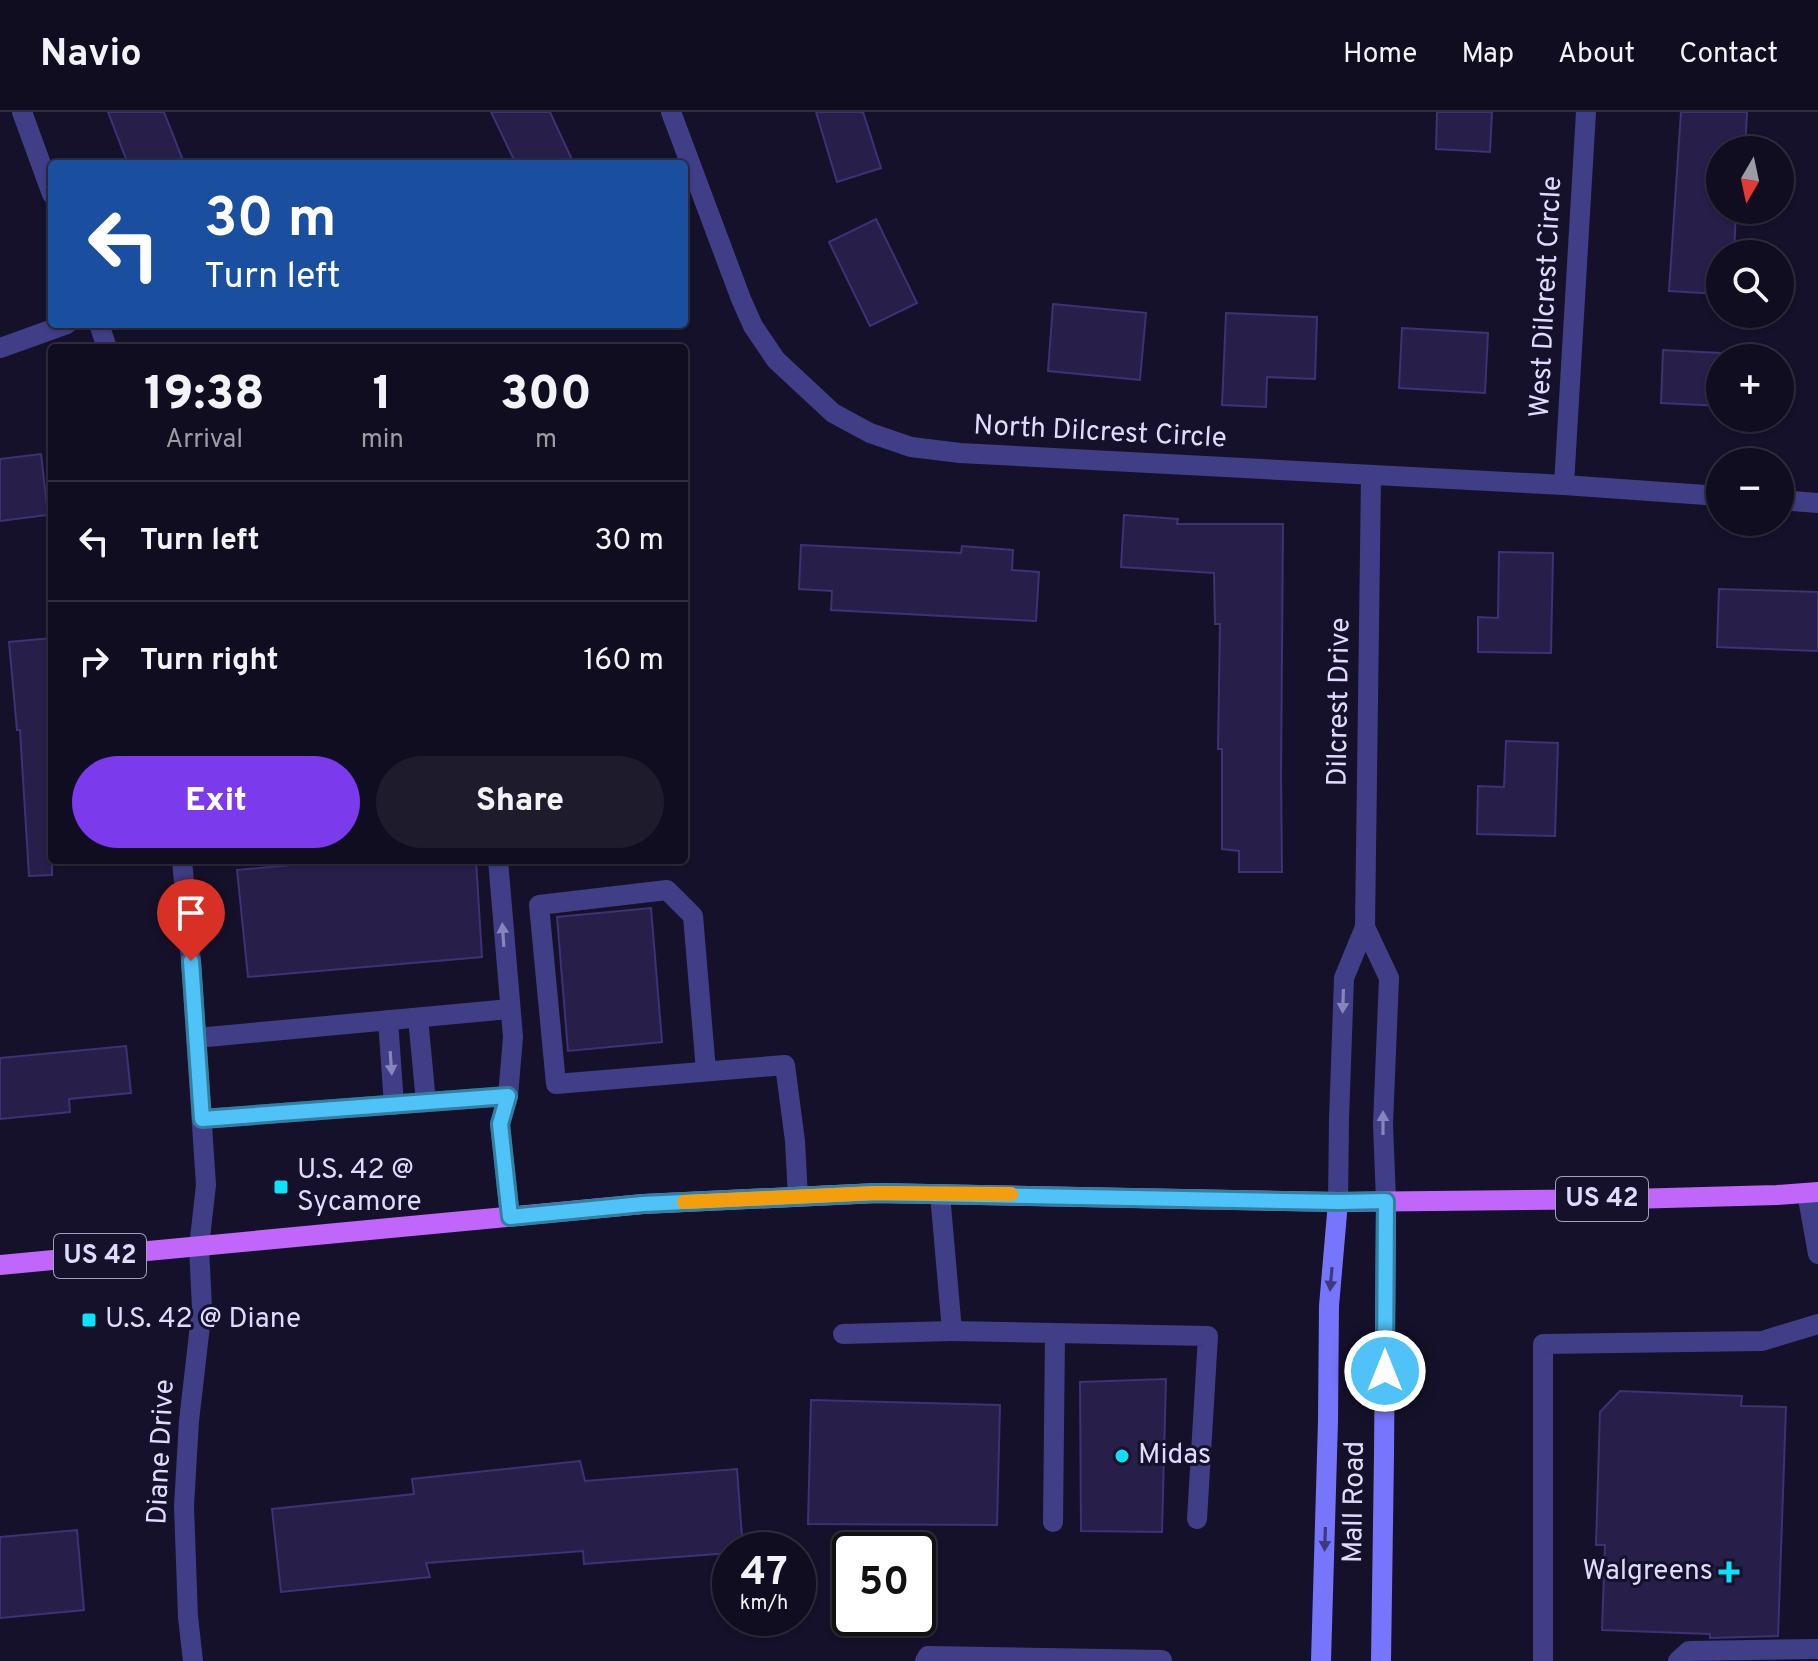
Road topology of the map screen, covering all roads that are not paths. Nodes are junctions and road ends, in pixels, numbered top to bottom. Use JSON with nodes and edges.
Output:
{"nodes":[{"id":1,"x":22,"y":112,"type":"edge"},
{"id":2,"x":671,"y":112,"type":"edge"},
{"id":3,"x":1586,"y":112,"type":"edge"},
{"id":4,"x":48,"y":183,"type":"edge"},
{"id":5,"x":56,"y":328,"type":"edge"},
{"id":6,"x":0,"y":348,"type":"edge"},
{"id":7,"x":1371,"y":476,"type":"junction"},
{"id":8,"x":1564,"y":485,"type":"junction"},
{"id":9,"x":1706,"y":495,"type":"edge"},
{"id":10,"x":1794,"y":501,"type":"edge"},
{"id":11,"x":1818,"y":503,"type":"edge"},
{"id":12,"x":182,"y":864,"type":"edge"},
{"id":13,"x":498,"y":864,"type":"edge"},
{"id":14,"x":1365,"y":927,"type":"junction"},
{"id":15,"x":510,"y":1009,"type":"junction"},
{"id":16,"x":418,"y":1018,"type":"junction"},
{"id":17,"x":388,"y":1020,"type":"junction"},
{"id":18,"x":196,"y":1038,"type":"junction"},
{"id":19,"x":706,"y":1071,"type":"junction"},
{"id":20,"x":508,"y":1096,"type":"junction"},
{"id":21,"x":426,"y":1102,"type":"junction"},
{"id":22,"x":394,"y":1105,"type":"junction"},
{"id":23,"x":202,"y":1119,"type":"junction"},
{"id":24,"x":1812,"y":1192,"type":"edge"},
{"id":25,"x":940,"y":1194,"type":"junction"},
{"id":26,"x":798,"y":1197,"type":"junction"},
{"id":27,"x":1386,"y":1201,"type":"junction"},
{"id":28,"x":1338,"y":1202,"type":"junction"},
{"id":29,"x":510,"y":1217,"type":"junction"},
{"id":30,"x":199,"y":1247,"type":"junction"},
{"id":31,"x":1818,"y":1254,"type":"edge"},
{"id":32,"x":0,"y":1265,"type":"edge"},
{"id":33,"x":1818,"y":1324,"type":"edge"},
{"id":34,"x":952,"y":1331,"type":"junction"},
{"id":35,"x":843,"y":1334,"type":"dead end"},
{"id":36,"x":1055,"y":1334,"type":"junction"},
{"id":37,"x":1197,"y":1519,"type":"dead end"},
{"id":38,"x":1053,"y":1522,"type":"dead end"},
{"id":39,"x":1818,"y":1649,"type":"edge"},
{"id":40,"x":1064,"y":1659,"type":"edge"},
{"id":41,"x":193,"y":1661,"type":"edge"},
{"id":42,"x":925,"y":1661,"type":"edge"},
{"id":43,"x":1162,"y":1661,"type":"edge"},
{"id":44,"x":1321,"y":1661,"type":"edge"},
{"id":45,"x":1381,"y":1661,"type":"edge"},
{"id":46,"x":1543,"y":1661,"type":"edge"},
{"id":47,"x":1678,"y":1661,"type":"edge"}],
"edges":[{"from":1,"to":4,"type":"street"},
{"from":2,"to":7,"type":"street","name":"North Dilcrest Circle"},
{"from":3,"to":8,"type":"street","name":"West Dilcrest Circle"},
{"from":5,"to":6,"type":"street"},
{"from":7,"to":8,"type":"street","name":"North Dilcrest Circle"},
{"from":7,"to":14,"type":"street","name":"Dilcrest Drive"},
{"from":8,"to":9,"type":"street","name":"North Dilcrest Circle"},
{"from":10,"to":11,"type":"street"},
{"from":12,"to":18,"type":"street","name":"Diane Drive"},
{"from":15,"to":13,"type":"street","one_way":true},
{"from":27,"to":14,"type":"street","name":"Dilcrest Drive","one_way":true},
{"from":14,"to":28,"type":"street","name":"Dilcrest Drive","one_way":true},
{"from":15,"to":16,"type":"street"},
{"from":15,"to":20,"type":"street"},
{"from":16,"to":17,"type":"street"},
{"from":16,"to":21,"type":"street"},
{"from":17,"to":18,"type":"street"},
{"from":17,"to":22,"type":"street","one_way":true},
{"from":18,"to":23,"type":"street","name":"Diane Drive"},
{"from":19,"to":19,"type":"street"},
{"from":19,"to":26,"type":"street"},
{"from":20,"to":21,"type":"street"},
{"from":20,"to":29,"type":"street"},
{"from":21,"to":22,"type":"street"},
{"from":22,"to":23,"type":"street"},
{"from":23,"to":30,"type":"street","name":"Diane Drive"},
{"from":24,"to":27,"type":"main road","number":"US 42"},
{"from":24,"to":31,"type":"street"},
{"from":25,"to":26,"type":"main road","number":"US 42"},
{"from":25,"to":28,"type":"main road","number":"US 42"},
{"from":25,"to":34,"type":"street"},
{"from":26,"to":29,"type":"main road","number":"US 42"},
{"from":27,"to":28,"type":"main road","number":"US 42"},
{"from":27,"to":45,"type":"main road","name":"Mall Road"},
{"from":28,"to":44,"type":"main road","name":"Mall Road","one_way":true},
{"from":29,"to":30,"type":"main road","number":"US 42"},
{"from":30,"to":32,"type":"main road","number":"US 42"},
{"from":30,"to":41,"type":"street","name":"Diane Drive"},
{"from":33,"to":46,"type":"street"},
{"from":34,"to":35,"type":"street"},
{"from":34,"to":36,"type":"street"},
{"from":36,"to":37,"type":"street"},
{"from":36,"to":38,"type":"street"},
{"from":39,"to":47,"type":"street"},
{"from":40,"to":42,"type":"street"},
{"from":40,"to":43,"type":"street"}]}
